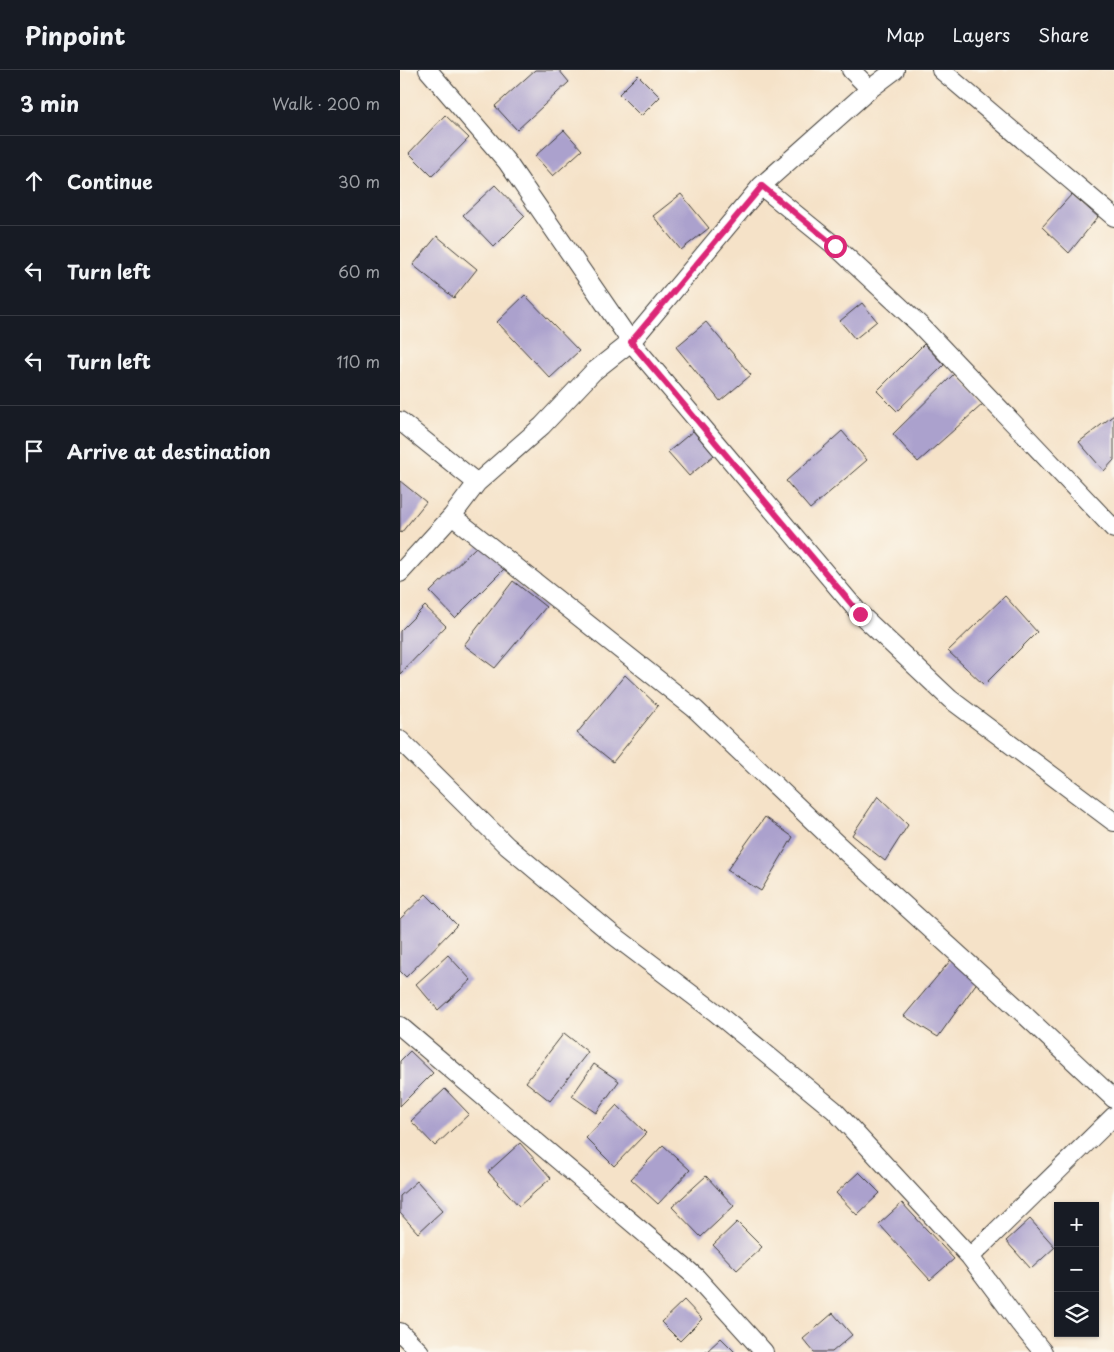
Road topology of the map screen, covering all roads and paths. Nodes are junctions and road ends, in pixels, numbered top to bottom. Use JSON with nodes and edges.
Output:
{"nodes":[{"id":1,"x":428,"y":70,"type":"edge"},
{"id":2,"x":851,"y":70,"type":"edge"},
{"id":3,"x":895,"y":70,"type":"edge"},
{"id":4,"x":941,"y":70,"type":"edge"},
{"id":5,"x":870,"y":89,"type":"junction"},
{"id":6,"x":762,"y":186,"type":"junction"},
{"id":7,"x":1114,"y":217,"type":"edge"},
{"id":8,"x":631,"y":342,"type":"junction"},
{"id":9,"x":400,"y":421,"type":"edge"},
{"id":10,"x":477,"y":483,"type":"junction"},
{"id":11,"x":452,"y":516,"type":"junction"},
{"id":12,"x":1114,"y":529,"type":"edge"},
{"id":13,"x":400,"y":573,"type":"edge"},
{"id":14,"x":400,"y":740,"type":"edge"},
{"id":15,"x":1114,"y":822,"type":"edge"},
{"id":16,"x":400,"y":1026,"type":"edge"},
{"id":17,"x":1114,"y":1100,"type":"edge"},
{"id":18,"x":1114,"y":1116,"type":"edge"},
{"id":19,"x":970,"y":1257,"type":"junction"},
{"id":20,"x":400,"y":1332,"type":"edge"},
{"id":21,"x":420,"y":1352,"type":"edge"},
{"id":22,"x":764,"y":1352,"type":"edge"},
{"id":23,"x":1043,"y":1352,"type":"edge"}],
"edges":[{"from":1,"to":8,"type":"street"},
{"from":2,"to":5,"type":"street"},
{"from":3,"to":5,"type":"street"},
{"from":4,"to":7,"type":"street"},
{"from":5,"to":6,"type":"street"},
{"from":6,"to":8,"type":"street"},
{"from":6,"to":12,"type":"street"},
{"from":8,"to":10,"type":"street"},
{"from":8,"to":15,"type":"street"},
{"from":9,"to":10,"type":"street"},
{"from":10,"to":11,"type":"street"},
{"from":11,"to":13,"type":"street"},
{"from":11,"to":17,"type":"street"},
{"from":14,"to":19,"type":"street"},
{"from":16,"to":22,"type":"street"},
{"from":18,"to":19,"type":"street"},
{"from":19,"to":23,"type":"street"},
{"from":20,"to":21,"type":"street"}]}
